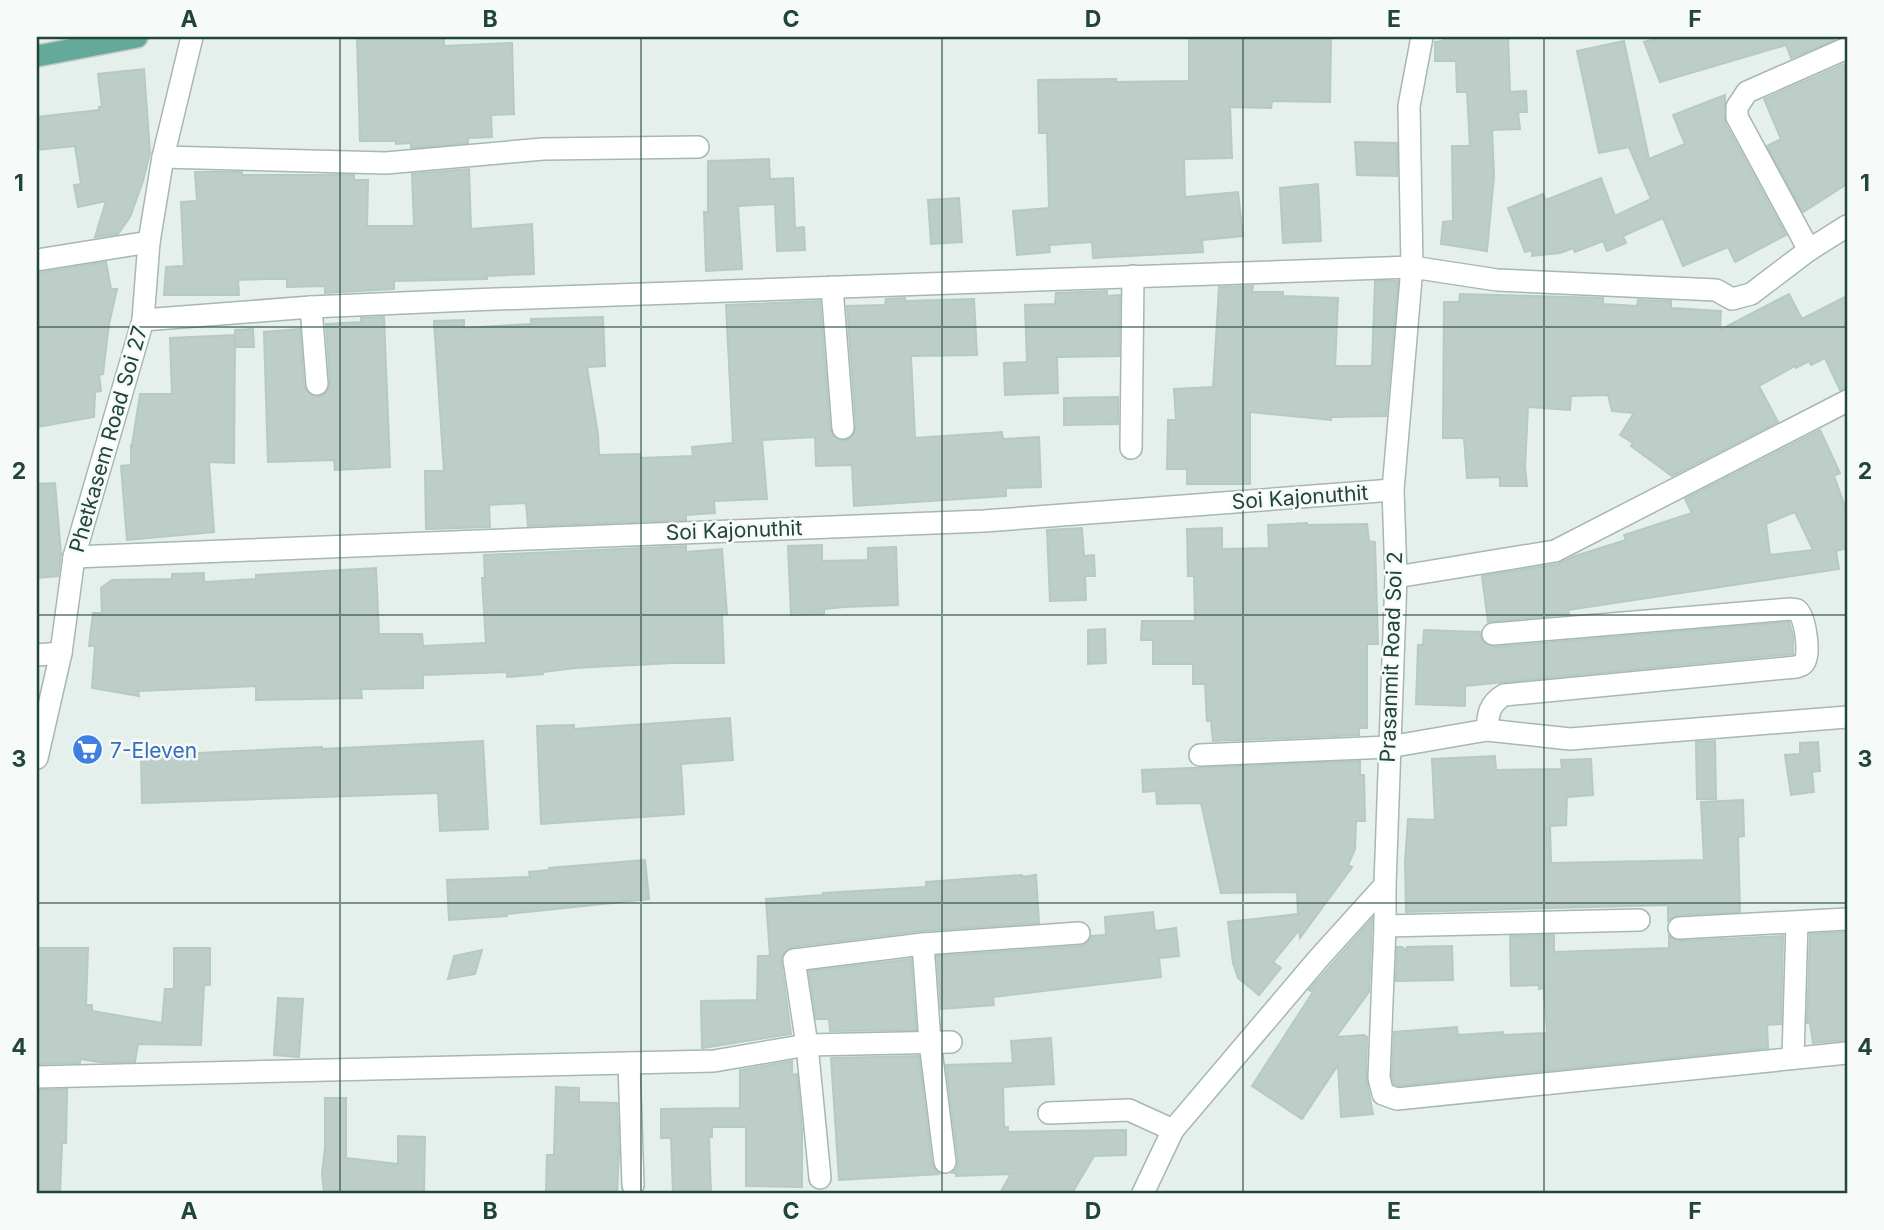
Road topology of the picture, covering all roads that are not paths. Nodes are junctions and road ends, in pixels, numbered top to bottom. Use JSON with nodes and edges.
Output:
{"nodes":[{"id":1,"x":137,"y":37,"type":"edge"},
{"id":2,"x":192,"y":37,"type":"edge"},
{"id":3,"x":1423,"y":37,"type":"edge"},
{"id":4,"x":1847,"y":48,"type":"edge"},
{"id":5,"x":37,"y":56,"type":"edge"},
{"id":6,"x":698,"y":147,"type":"dead end"},
{"id":7,"x":163,"y":157,"type":"junction"},
{"id":8,"x":1847,"y":226,"type":"edge"},
{"id":9,"x":149,"y":242,"type":"junction"},
{"id":10,"x":1809,"y":250,"type":"junction"},
{"id":11,"x":37,"y":260,"type":"edge"},
{"id":12,"x":1412,"y":267,"type":"junction"},
{"id":13,"x":1133,"y":276,"type":"junction"},
{"id":14,"x":832,"y":287,"type":"junction"},
{"id":15,"x":311,"y":307,"type":"junction"},
{"id":16,"x":143,"y":320,"type":"junction"},
{"id":17,"x":317,"y":384,"type":"dead end"},
{"id":18,"x":1847,"y":401,"type":"edge"},
{"id":19,"x":843,"y":428,"type":"dead end"},
{"id":20,"x":1131,"y":448,"type":"dead end"},
{"id":21,"x":1393,"y":490,"type":"junction"},
{"id":22,"x":74,"y":556,"type":"junction"},
{"id":23,"x":1396,"y":577,"type":"junction"},
{"id":24,"x":1493,"y":635,"type":"dead end"},
{"id":25,"x":45,"y":654,"type":"edge"},
{"id":26,"x":1847,"y":717,"type":"edge"},
{"id":27,"x":1487,"y":730,"type":"junction"},
{"id":28,"x":1389,"y":747,"type":"junction"},
{"id":29,"x":1200,"y":755,"type":"dead end"},
{"id":30,"x":37,"y":758,"type":"edge"},
{"id":31,"x":1385,"y":885,"type":"junction"},
{"id":32,"x":1847,"y":919,"type":"edge"},
{"id":33,"x":1639,"y":920,"type":"dead end"},
{"id":34,"x":1797,"y":922,"type":"junction"},
{"id":35,"x":1385,"y":926,"type":"junction"},
{"id":36,"x":1679,"y":928,"type":"dead end"},
{"id":37,"x":1079,"y":933,"type":"dead end"},
{"id":38,"x":923,"y":944,"type":"junction"},
{"id":39,"x":940,"y":1042,"type":"junction"},
{"id":40,"x":807,"y":1045,"type":"junction"},
{"id":41,"x":1847,"y":1054,"type":"edge"},
{"id":42,"x":1793,"y":1057,"type":"junction"},
{"id":43,"x":629,"y":1063,"type":"junction"},
{"id":44,"x":37,"y":1077,"type":"edge"},
{"id":45,"x":1049,"y":1113,"type":"dead end"},
{"id":46,"x":1172,"y":1130,"type":"junction"},
{"id":47,"x":945,"y":1162,"type":"dead end"},
{"id":48,"x":820,"y":1178,"type":"dead end"},
{"id":49,"x":633,"y":1185,"type":"dead end"},
{"id":50,"x":1143,"y":1193,"type":"edge"}],
"edges":[{"from":1,"to":5,"type":"main road"},
{"from":2,"to":7,"type":"street","name":"Phetkasem Road Soi 27"},
{"from":3,"to":12,"type":"street","name":"Prasanmit Road Soi 2"},
{"from":4,"to":10,"type":"street"},
{"from":6,"to":7,"type":"street"},
{"from":7,"to":9,"type":"street","name":"Phetkasem Road Soi 27"},
{"from":8,"to":10,"type":"street"},
{"from":9,"to":11,"type":"street"},
{"from":9,"to":16,"type":"street","name":"Phetkasem Road Soi 27"},
{"from":10,"to":12,"type":"street"},
{"from":12,"to":13,"type":"street"},
{"from":12,"to":21,"type":"street","name":"Prasanmit Road Soi 2"},
{"from":13,"to":14,"type":"street"},
{"from":13,"to":20,"type":"street"},
{"from":14,"to":15,"type":"street"},
{"from":14,"to":19,"type":"street"},
{"from":15,"to":16,"type":"street"},
{"from":15,"to":17,"type":"street"},
{"from":16,"to":22,"type":"street","name":"Phetkasem Road Soi 27"},
{"from":18,"to":23,"type":"street"},
{"from":21,"to":22,"type":"street","name":"Soi Kajonuthit"},
{"from":21,"to":23,"type":"street","name":"Prasanmit Road Soi 2"},
{"from":22,"to":25,"type":"street","name":"Phetkasem Road Soi 27"},
{"from":23,"to":28,"type":"street","name":"Prasanmit Road Soi 2"},
{"from":24,"to":27,"type":"street"},
{"from":25,"to":30,"type":"street","name":"Phetkasem Road Soi 27"},
{"from":26,"to":27,"type":"street"},
{"from":27,"to":28,"type":"street"},
{"from":28,"to":29,"type":"street"},
{"from":28,"to":31,"type":"street","name":"Prasanmit Road Soi 2"},
{"from":31,"to":35,"type":"street","name":"Prasanmit Road Soi 2"},
{"from":31,"to":46,"type":"street"},
{"from":32,"to":34,"type":"street"},
{"from":33,"to":35,"type":"street"},
{"from":34,"to":36,"type":"street"},
{"from":34,"to":42,"type":"street"},
{"from":35,"to":42,"type":"street","name":"Prasanmit Road Soi 2"},
{"from":37,"to":38,"type":"street"},
{"from":38,"to":39,"type":"street"},
{"from":38,"to":40,"type":"street"},
{"from":39,"to":40,"type":"street"},
{"from":39,"to":47,"type":"street"},
{"from":40,"to":43,"type":"street"},
{"from":40,"to":48,"type":"street"},
{"from":41,"to":42,"type":"street"},
{"from":43,"to":44,"type":"street"},
{"from":43,"to":49,"type":"street"},
{"from":45,"to":46,"type":"street"},
{"from":46,"to":50,"type":"street"}]}
